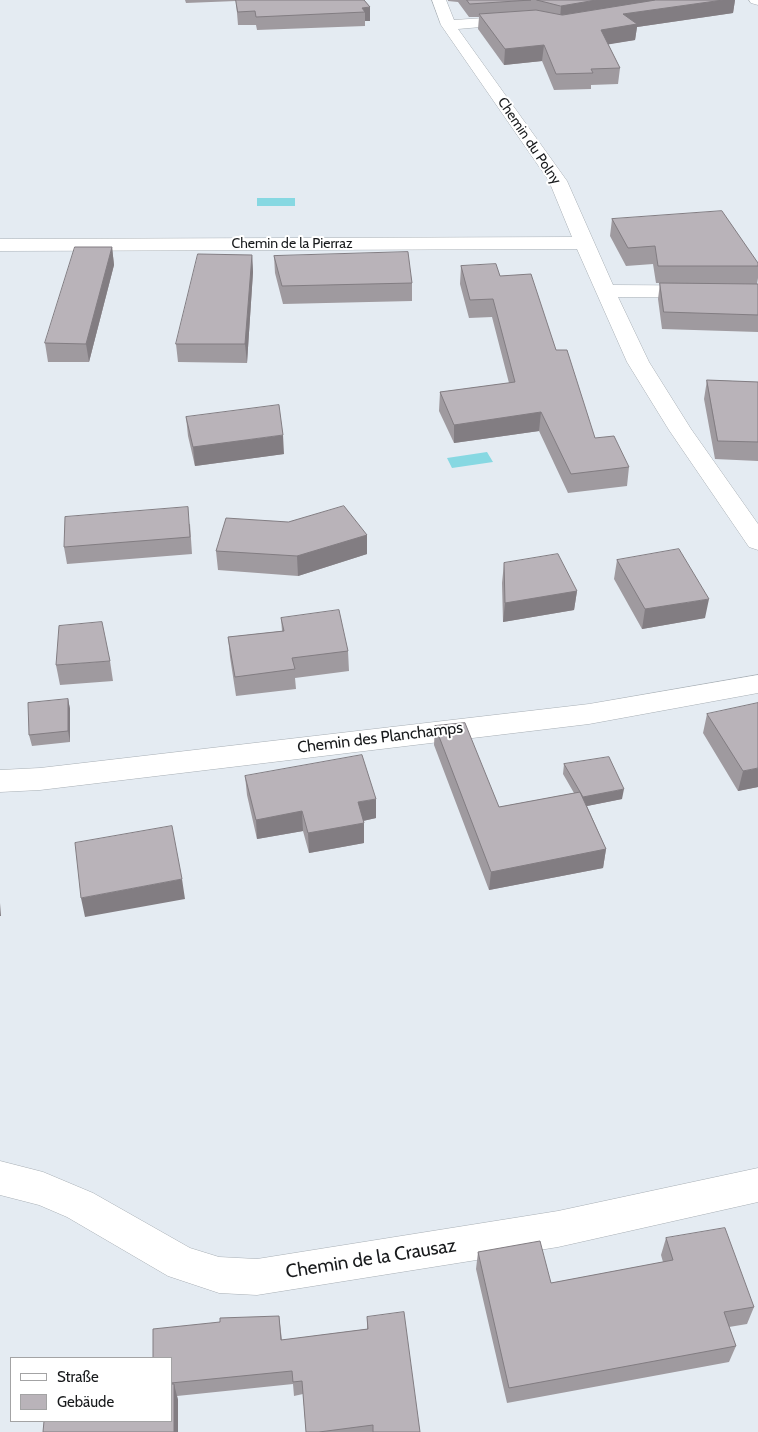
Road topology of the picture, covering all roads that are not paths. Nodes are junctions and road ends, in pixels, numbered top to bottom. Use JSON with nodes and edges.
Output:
{"nodes":[{"id":1,"x":439,"y":0,"type":"edge"},
{"id":2,"x":525,"y":20,"type":"edge"},
{"id":3,"x":448,"y":25,"type":"junction"},
{"id":4,"x":584,"y":243,"type":"junction"},
{"id":5,"x":0,"y":245,"type":"edge"},
{"id":6,"x":606,"y":291,"type":"junction"},
{"id":7,"x":758,"y":292,"type":"edge"},
{"id":8,"x":758,"y":542,"type":"edge"},
{"id":9,"x":758,"y":684,"type":"edge"},
{"id":10,"x":0,"y":781,"type":"edge"},
{"id":11,"x":0,"y":1178,"type":"edge"},
{"id":12,"x":758,"y":1185,"type":"edge"}],
"edges":[{"from":1,"to":3,"type":"street","name":"Chemin du Polny"},
{"from":2,"to":3,"type":"street"},
{"from":3,"to":4,"type":"street","name":"Chemin du Polny"},
{"from":4,"to":5,"type":"street","name":"Chemin de la Pierraz"},
{"from":4,"to":6,"type":"street","name":"Chemin du Polny"},
{"from":6,"to":7,"type":"street"},
{"from":6,"to":8,"type":"street","name":"Chemin du Polny"},
{"from":9,"to":10,"type":"street","name":"Chemin des Planchamps"},
{"from":11,"to":12,"type":"street","name":"Chemin de la Crausaz"}]}
